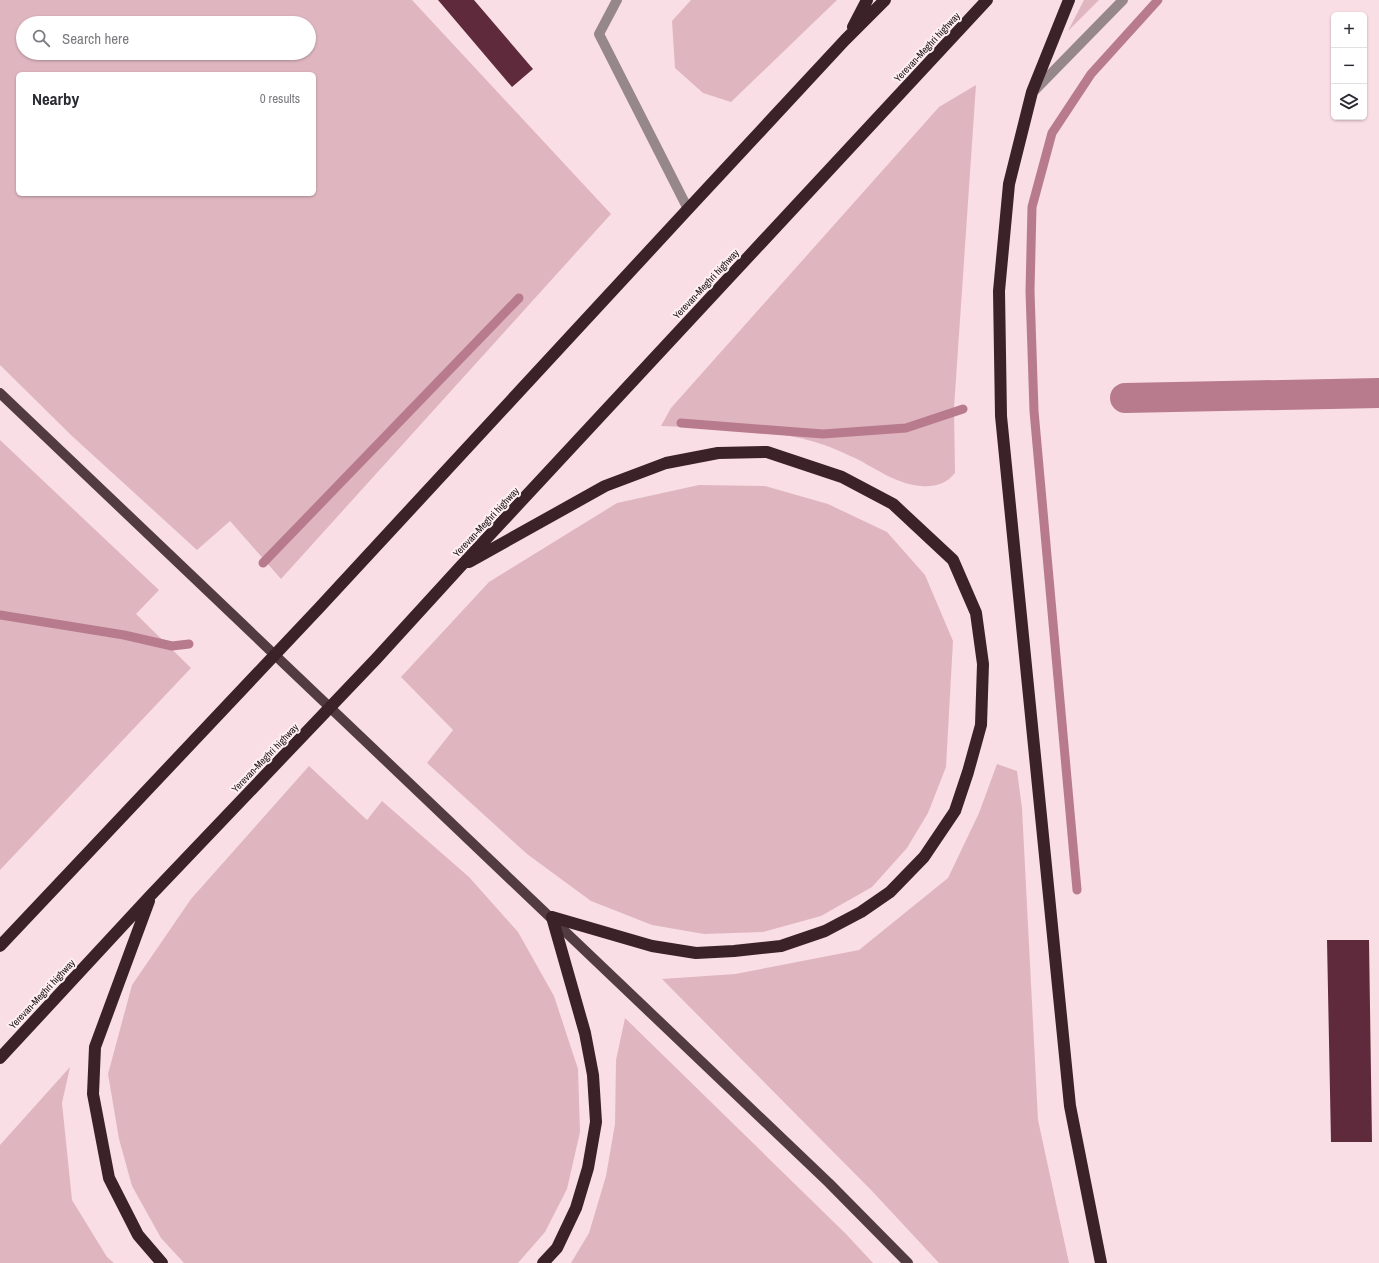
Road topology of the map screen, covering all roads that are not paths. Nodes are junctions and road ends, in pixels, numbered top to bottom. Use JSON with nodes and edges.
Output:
{"nodes":[{"id":1,"x":617,"y":0,"type":"edge"},
{"id":2,"x":867,"y":0,"type":"edge"},
{"id":3,"x":885,"y":0,"type":"edge"},
{"id":4,"x":987,"y":0,"type":"edge"},
{"id":5,"x":1069,"y":0,"type":"edge"},
{"id":6,"x":1124,"y":0,"type":"edge"},
{"id":7,"x":846,"y":40,"type":"junction"},
{"id":8,"x":1032,"y":92,"type":"junction"},
{"id":9,"x":688,"y":209,"type":"junction"},
{"id":10,"x":0,"y":392,"type":"edge"},
{"id":11,"x":460,"y":567,"type":"junction"},
{"id":12,"x":151,"y":895,"type":"junction"},
{"id":13,"x":552,"y":917,"type":"junction"},
{"id":14,"x":0,"y":946,"type":"edge"},
{"id":15,"x":0,"y":1058,"type":"edge"},
{"id":16,"x":162,"y":1263,"type":"edge"},
{"id":17,"x":543,"y":1263,"type":"edge"},
{"id":18,"x":908,"y":1263,"type":"edge"},
{"id":19,"x":1101,"y":1263,"type":"edge"}],
"edges":[{"from":1,"to":9,"type":"street"},
{"from":2,"to":7,"type":"highway"},
{"from":3,"to":7,"type":"highway"},
{"from":4,"to":11,"type":"highway","name":"Yerevan-Meghri highway"},
{"from":5,"to":8,"type":"highway"},
{"from":6,"to":8,"type":"street"},
{"from":7,"to":9,"type":"highway"},
{"from":8,"to":19,"type":"highway"},
{"from":9,"to":14,"type":"highway"},
{"from":10,"to":13,"type":"main road"},
{"from":11,"to":12,"type":"highway","name":"Yerevan-Meghri highway"},
{"from":11,"to":13,"type":"highway"},
{"from":12,"to":15,"type":"highway","name":"Yerevan-Meghri highway"},
{"from":12,"to":16,"type":"highway"},
{"from":13,"to":17,"type":"highway"},
{"from":13,"to":18,"type":"main road"}]}
